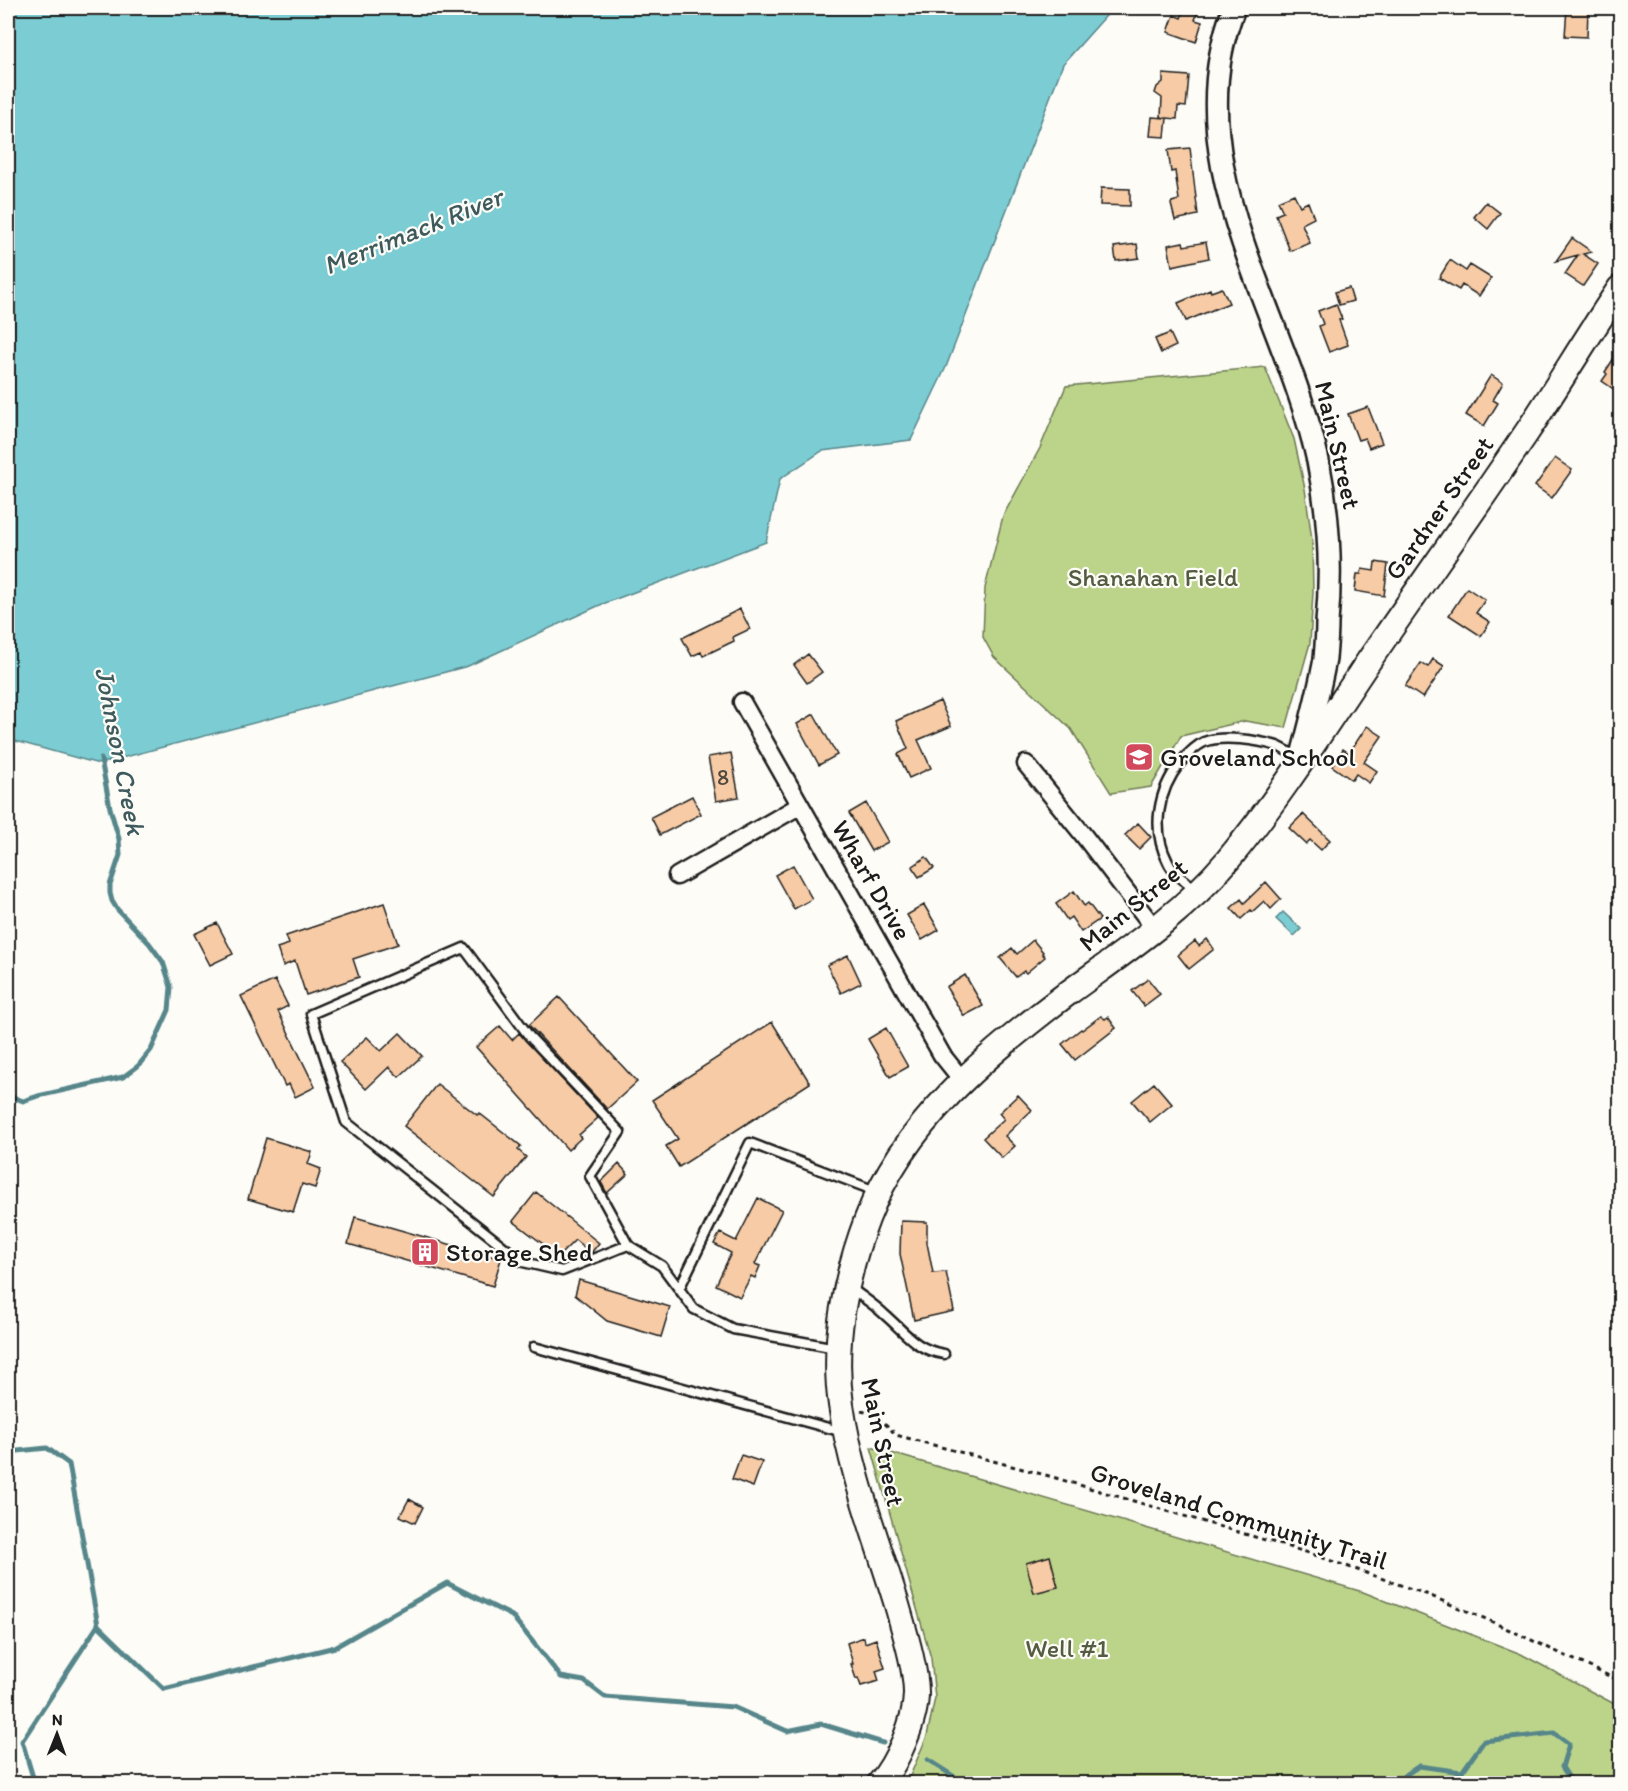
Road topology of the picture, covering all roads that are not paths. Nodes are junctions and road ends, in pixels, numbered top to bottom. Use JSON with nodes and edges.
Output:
{"nodes":[{"id":1,"x":1234,"y":8,"type":"edge"},
{"id":2,"x":1620,"y":288,"type":"edge"},
{"id":3,"x":742,"y":702,"type":"dead end"},
{"id":4,"x":1302,"y":759,"type":"junction"},
{"id":5,"x":1026,"y":764,"type":"dead end"},
{"id":6,"x":799,"y":806,"type":"junction"},
{"id":7,"x":677,"y":876,"type":"dead end"},
{"id":8,"x":1199,"y":891,"type":"junction"},
{"id":9,"x":1155,"y":929,"type":"junction"},
{"id":10,"x":962,"y":1080,"type":"junction"},
{"id":11,"x":879,"y":1192,"type":"junction"},
{"id":12,"x":628,"y":1245,"type":"junction"},
{"id":13,"x":848,"y":1286,"type":"junction"},
{"id":14,"x":679,"y":1289,"type":"junction"},
{"id":15,"x":534,"y":1347,"type":"dead end"},
{"id":16,"x":839,"y":1348,"type":"junction"},
{"id":17,"x":945,"y":1354,"type":"dead end"},
{"id":18,"x":847,"y":1433,"type":"junction"},
{"id":19,"x":879,"y":1784,"type":"edge"}],
"edges":[{"from":1,"to":4,"type":"street","name":"Main Street"},
{"from":2,"to":4,"type":"main road","name":"Gardner Street"},
{"from":3,"to":6,"type":"street","name":"Wharf Drive"},
{"from":4,"to":8,"type":"main road","name":"Main Street"},
{"from":4,"to":8,"type":"lane"},
{"from":5,"to":9,"type":"street"},
{"from":6,"to":7,"type":"street"},
{"from":6,"to":10,"type":"street","name":"Wharf Drive"},
{"from":8,"to":9,"type":"main road","name":"Main Street"},
{"from":9,"to":10,"type":"main road","name":"Main Street"},
{"from":10,"to":11,"type":"main road","name":"Main Street"},
{"from":11,"to":13,"type":"main road","name":"Main Street"},
{"from":11,"to":14,"type":"lane"},
{"from":12,"to":12,"type":"lane"},
{"from":12,"to":14,"type":"lane"},
{"from":13,"to":16,"type":"main road","name":"Main Street"},
{"from":13,"to":17,"type":"lane"},
{"from":14,"to":16,"type":"lane"},
{"from":15,"to":18,"type":"lane"},
{"from":16,"to":18,"type":"main road","name":"Main Street"},
{"from":18,"to":19,"type":"main road","name":"Main Street"}]}
